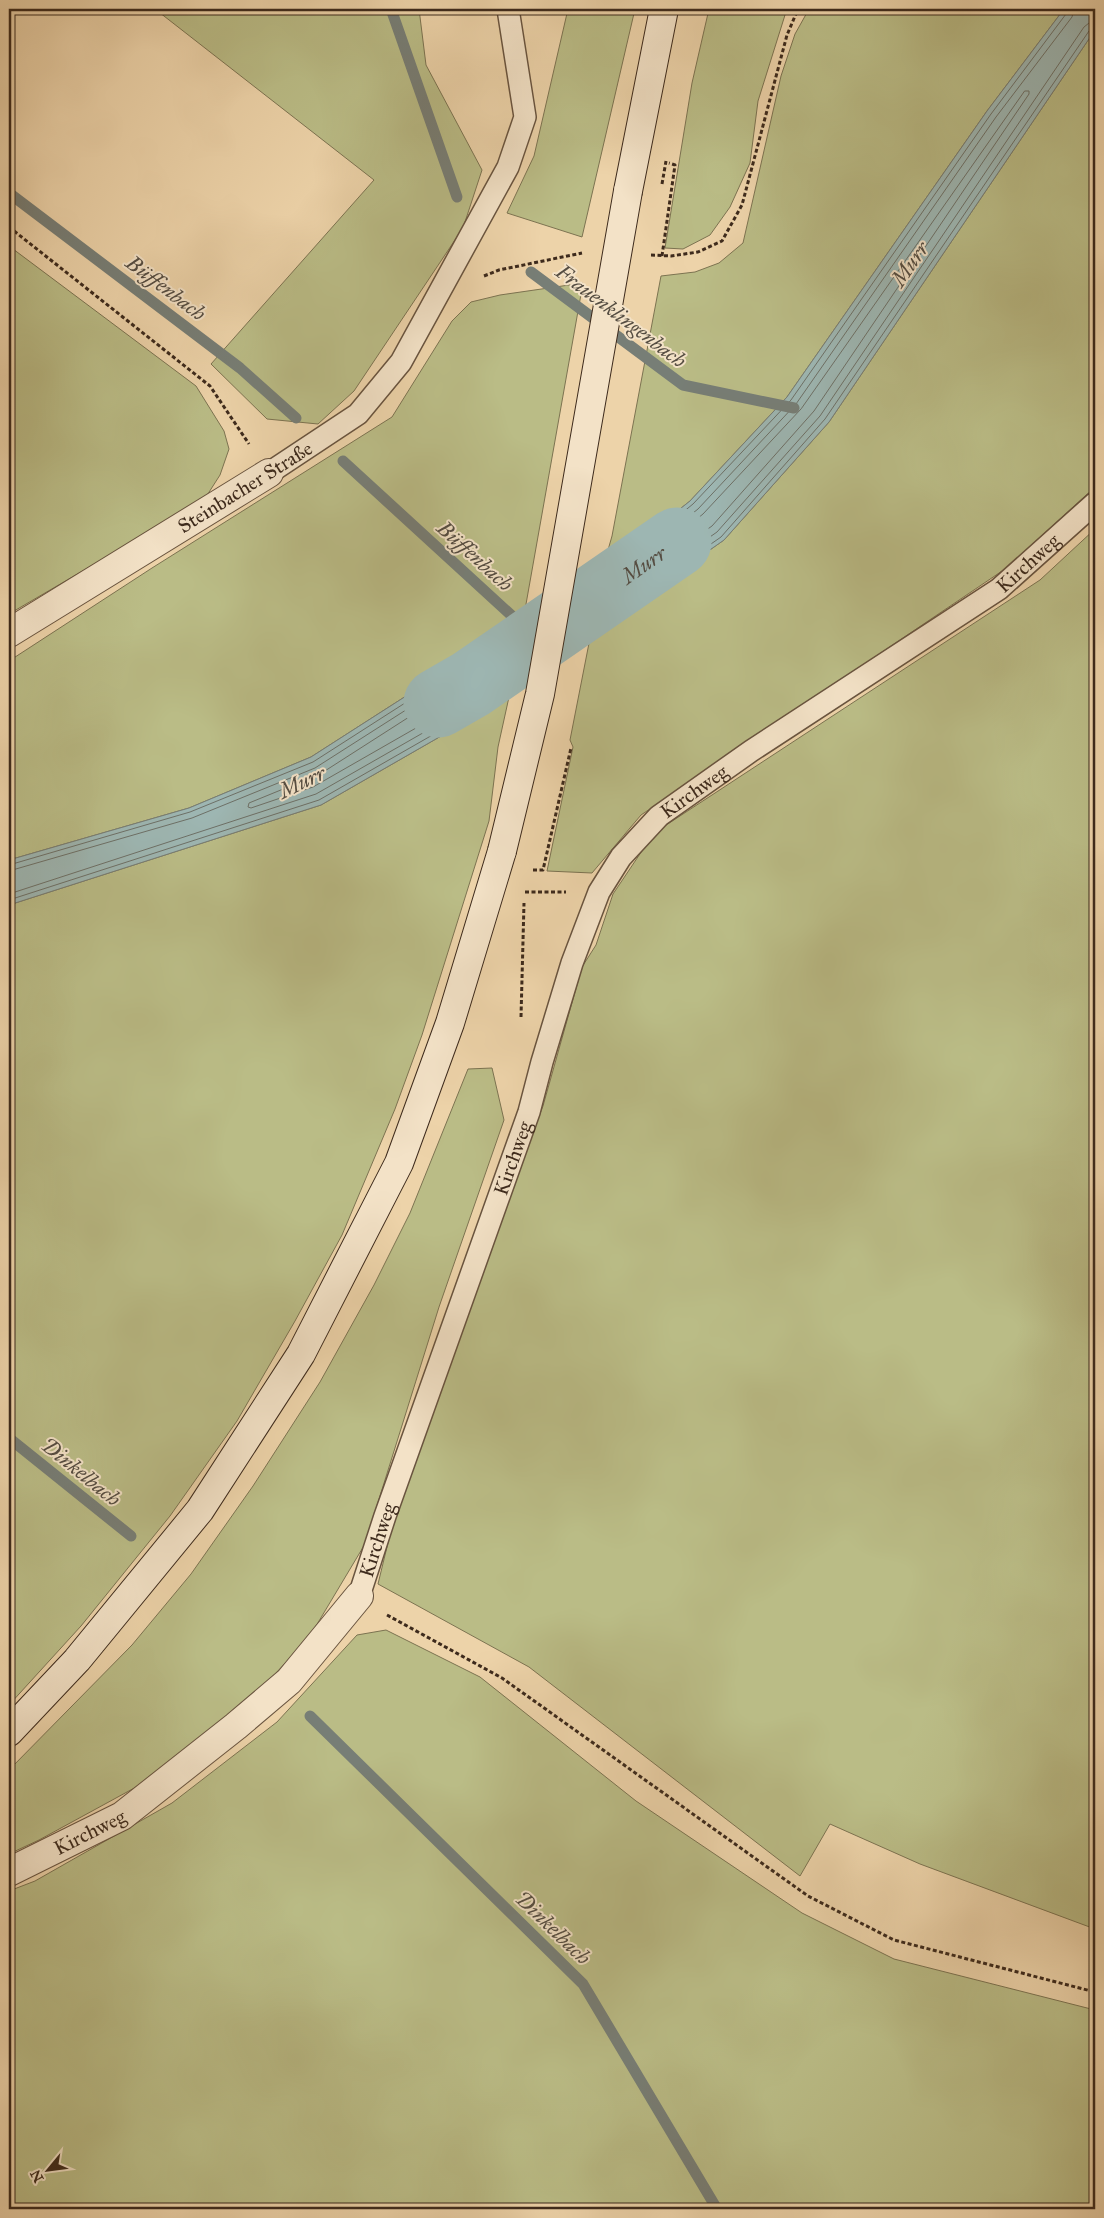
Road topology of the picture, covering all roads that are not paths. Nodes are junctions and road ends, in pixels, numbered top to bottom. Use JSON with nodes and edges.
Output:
{"nodes":[{"id":1,"x":508,"y":9,"type":"edge"},
{"id":2,"x":664,"y":9,"type":"edge"},
{"id":3,"x":269,"y":473,"type":"joint"},
{"id":4,"x":1095,"y":503,"type":"edge"},
{"id":5,"x":9,"y":633,"type":"edge"},
{"id":6,"x":359,"y":1596,"type":"joint"},
{"id":7,"x":9,"y":1732,"type":"edge"},
{"id":8,"x":9,"y":1872,"type":"edge"}],
"edges":[{"from":1,"to":3,"type":"lane","name":"Steinbacher Straße"},
{"from":2,"to":7,"type":"street","bridge":true},
{"from":3,"to":5,"type":"street","name":"Steinbacher Straße"},
{"from":4,"to":6,"type":"lane","name":"Kirchweg"},
{"from":6,"to":8,"type":"street","name":"Kirchweg"}]}
